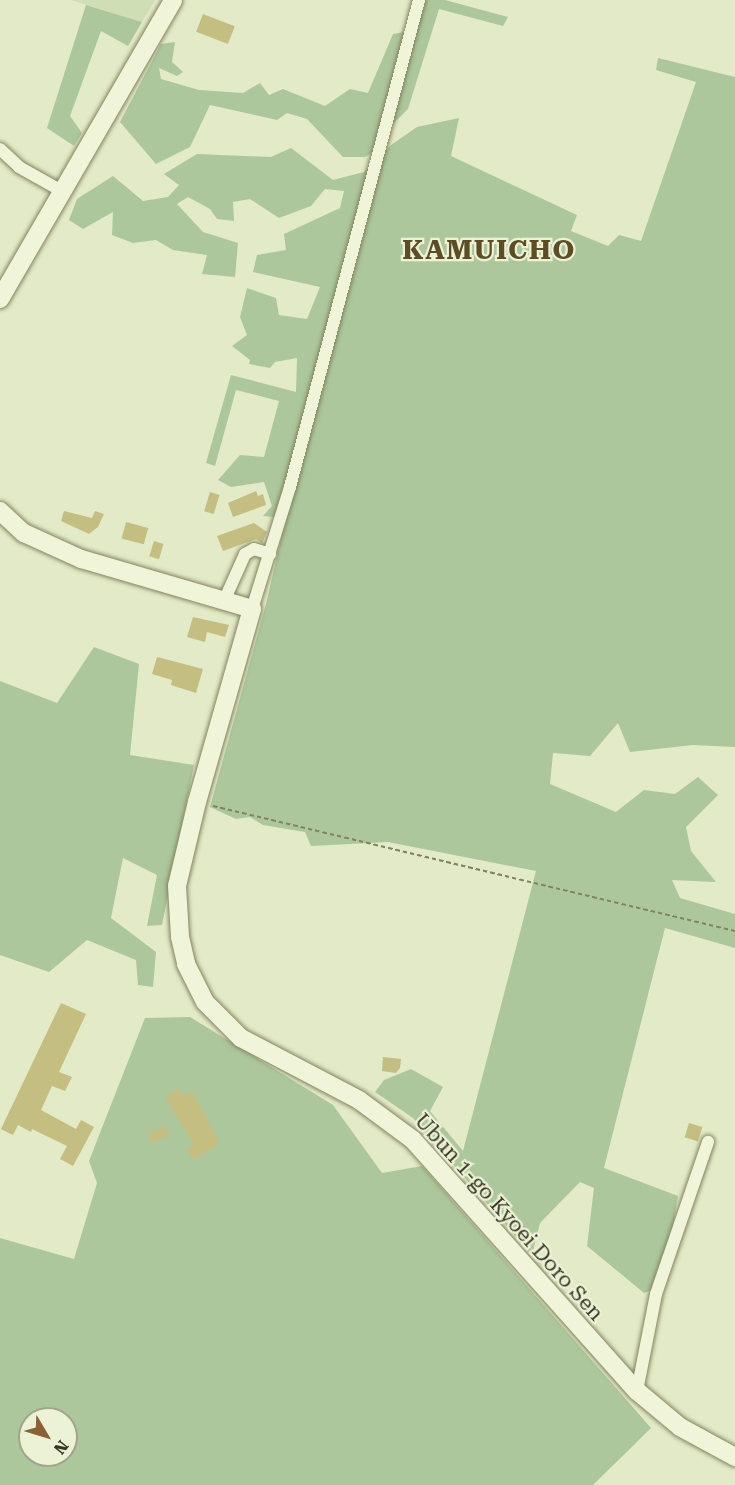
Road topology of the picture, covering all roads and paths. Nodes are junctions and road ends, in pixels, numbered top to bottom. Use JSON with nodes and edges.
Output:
{"nodes":[{"id":1,"x":173,"y":0,"type":"edge"},
{"id":2,"x":419,"y":0,"type":"edge"},
{"id":3,"x":0,"y":149,"type":"edge"},
{"id":4,"x":62,"y":191,"type":"junction"},
{"id":5,"x":0,"y":299,"type":"edge"},
{"id":6,"x":0,"y":511,"type":"edge"},
{"id":7,"x":270,"y":554,"type":"junction"},
{"id":8,"x":224,"y":601,"type":"junction"},
{"id":9,"x":252,"y":609,"type":"junction"},
{"id":10,"x":197,"y":802,"type":"junction"},
{"id":11,"x":735,"y":931,"type":"edge"},
{"id":12,"x":708,"y":1142,"type":"dead end"},
{"id":13,"x":637,"y":1391,"type":"junction"},
{"id":14,"x":735,"y":1457,"type":"edge"}],
"edges":[{"from":1,"to":4,"type":"street"},
{"from":2,"to":7,"type":"street"},
{"from":3,"to":4,"type":"street"},
{"from":4,"to":5,"type":"street"},
{"from":6,"to":8,"type":"street"},
{"from":7,"to":8,"type":"street"},
{"from":7,"to":9,"type":"street"},
{"from":8,"to":9,"type":"street"},
{"from":9,"to":10,"type":"street","name":"Ubun 1-go Kyoei Doro Sen"},
{"from":10,"to":11,"type":"path"},
{"from":10,"to":13,"type":"street","name":"Ubun 1-go Kyoei Doro Sen"},
{"from":12,"to":13,"type":"street"},
{"from":13,"to":14,"type":"street","name":"Ubun 1-go Kyoei Doro Sen"}]}
